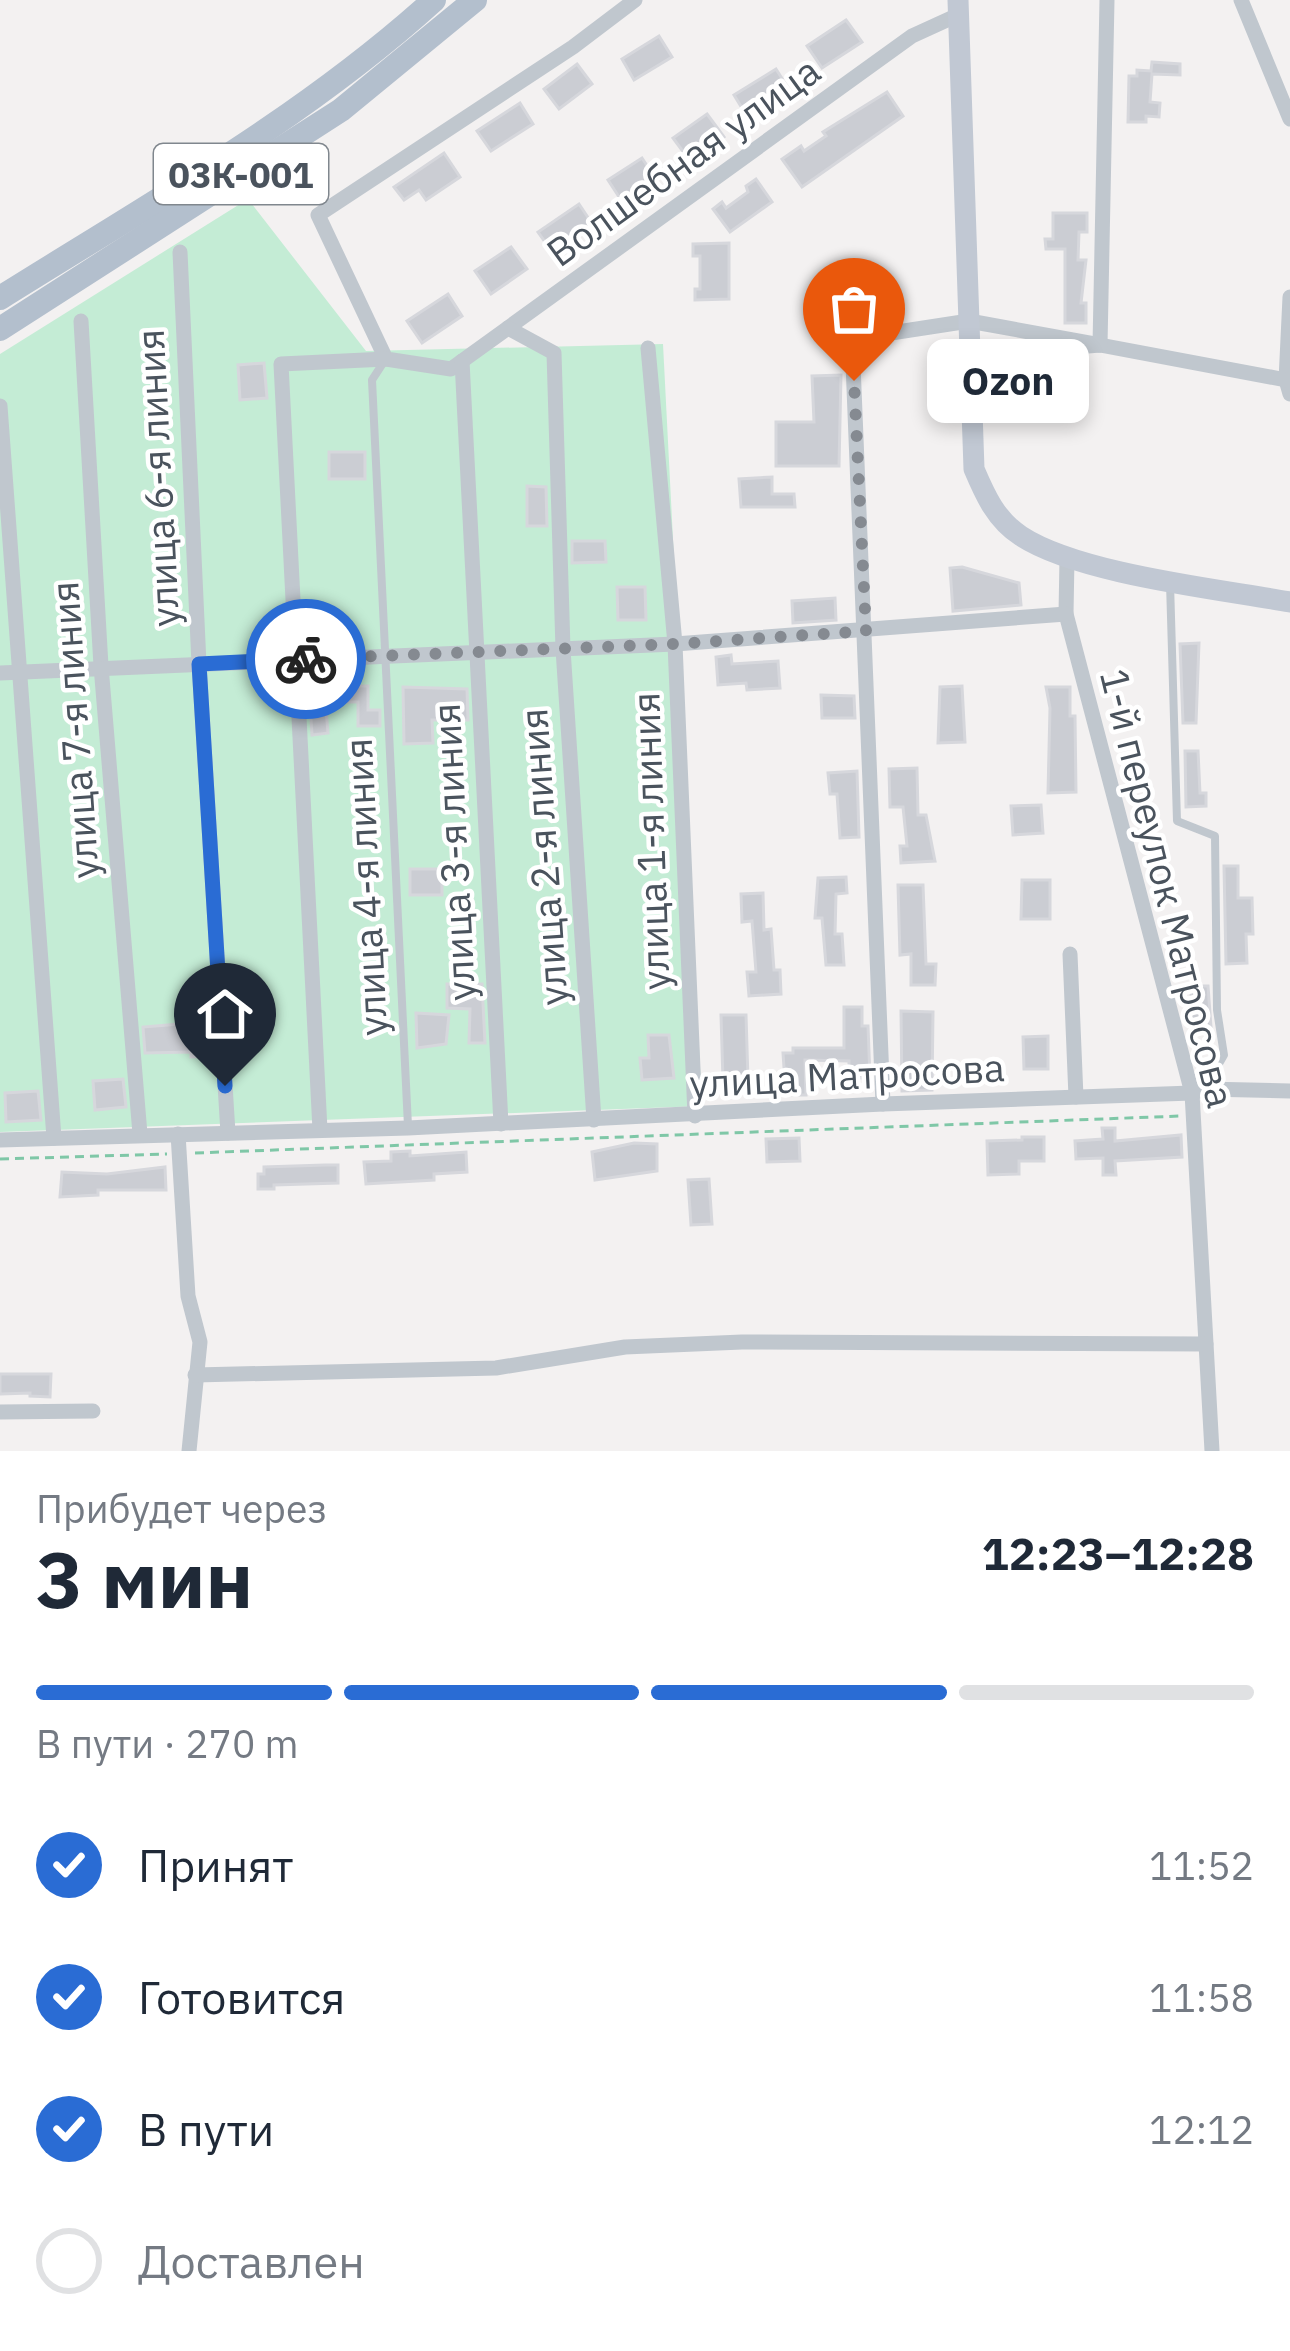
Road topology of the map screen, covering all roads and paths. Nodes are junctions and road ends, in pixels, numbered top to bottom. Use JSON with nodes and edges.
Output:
{"nodes":[{"id":1,"x":434,"y":0,"type":"edge"},
{"id":2,"x":635,"y":0,"type":"edge"},
{"id":3,"x":1107,"y":0,"type":"edge"},
{"id":4,"x":1241,"y":0,"type":"edge"},
{"id":5,"x":473,"y":2,"type":"edge"},
{"id":6,"x":958,"y":8,"type":"edge"},
{"id":7,"x":1290,"y":119,"type":"edge"},
{"id":8,"x":180,"y":252,"type":"dead end"},
{"id":9,"x":1290,"y":297,"type":"edge"},
{"id":10,"x":0,"y":298,"type":"edge"},
{"id":11,"x":81,"y":321,"type":"dead end"},
{"id":12,"x":969,"y":321,"type":"junction"},
{"id":13,"x":508,"y":328,"type":"junction"},
{"id":14,"x":0,"y":329,"type":"edge"},
{"id":15,"x":1100,"y":345,"type":"junction"},
{"id":16,"x":648,"y":349,"type":"dead end"},
{"id":17,"x":968,"y":356,"type":"junction"},
{"id":18,"x":386,"y":359,"type":"junction"},
{"id":19,"x":457,"y":365,"type":"junction"},
{"id":20,"x":1288,"y":387,"type":"edge"},
{"id":21,"x":1,"y":406,"type":"edge"},
{"id":22,"x":1067,"y":558,"type":"junction"},
{"id":23,"x":1170,"y":580,"type":"junction"},
{"id":24,"x":1290,"y":602,"type":"edge"},
{"id":25,"x":1066,"y":614,"type":"junction"},
{"id":26,"x":866,"y":631,"type":"junction"},
{"id":27,"x":675,"y":644,"type":"junction"},
{"id":28,"x":563,"y":650,"type":"junction"},
{"id":29,"x":475,"y":653,"type":"junction"},
{"id":30,"x":382,"y":656,"type":"junction"},
{"id":31,"x":296,"y":660,"type":"junction"},
{"id":32,"x":199,"y":664,"type":"junction"},
{"id":33,"x":101,"y":666,"type":"junction"},
{"id":34,"x":22,"y":672,"type":"junction"},
{"id":35,"x":0,"y":673,"type":"edge"},
{"id":36,"x":1070,"y":954,"type":"dead end"},
{"id":37,"x":1198,"y":1091,"type":"junction"},
{"id":38,"x":1290,"y":1091,"type":"edge"},
{"id":39,"x":1076,"y":1097,"type":"junction"},
{"id":40,"x":883,"y":1104,"type":"junction"},
{"id":41,"x":695,"y":1116,"type":"junction"},
{"id":42,"x":1183,"y":1116,"type":"dead end"},
{"id":43,"x":594,"y":1120,"type":"junction"},
{"id":44,"x":501,"y":1124,"type":"junction"},
{"id":45,"x":408,"y":1128,"type":"junction"},
{"id":46,"x":320,"y":1130,"type":"junction"},
{"id":47,"x":228,"y":1133,"type":"junction"},
{"id":48,"x":140,"y":1134,"type":"junction"},
{"id":49,"x":178,"y":1134,"type":"junction"},
{"id":50,"x":54,"y":1138,"type":"junction"},
{"id":51,"x":0,"y":1140,"type":"edge"},
{"id":52,"x":168,"y":1154,"type":"dead end"},
{"id":53,"x":191,"y":1154,"type":"dead end"},
{"id":54,"x":0,"y":1159,"type":"edge"},
{"id":55,"x":1207,"y":1344,"type":"junction"},
{"id":56,"x":195,"y":1375,"type":"junction"},
{"id":57,"x":93,"y":1411,"type":"dead end"},
{"id":58,"x":0,"y":1412,"type":"edge"},
{"id":59,"x":189,"y":1451,"type":"edge"},
{"id":60,"x":1213,"y":1451,"type":"edge"}],
"edges":[{"from":1,"to":10,"type":"main road","number":"03К-001"},
{"from":2,"to":18,"type":"street"},
{"from":3,"to":15,"type":"street"},
{"from":4,"to":7,"type":"street"},
{"from":5,"to":14,"type":"main road","number":"03К-001"},
{"from":6,"to":12,"type":"main road"},
{"from":6,"to":13,"type":"street","name":"Волшебная улица"},
{"from":8,"to":32,"type":"street","name":"улица 6-я линия"},
{"from":9,"to":20,"type":"street"},
{"from":11,"to":33,"type":"street","name":"улица 7-я линия"},
{"from":12,"to":15,"type":"street"},
{"from":12,"to":17,"type":"main road"},
{"from":12,"to":26,"type":"street"},
{"from":13,"to":19,"type":"street","name":"Волшебная улица"},
{"from":13,"to":28,"type":"street","name":"улица 2-я линия"},
{"from":15,"to":17,"type":"street"},
{"from":15,"to":20,"type":"street"},
{"from":16,"to":27,"type":"street","name":"улица 1-я линия"},
{"from":17,"to":22,"type":"main road"},
{"from":18,"to":19,"type":"street"},
{"from":18,"to":30,"type":"lane","name":"улица 4-я линия"},
{"from":18,"to":31,"type":"street"},
{"from":19,"to":29,"type":"street","name":"улица 3-я линия"},
{"from":21,"to":34,"type":"street"},
{"from":22,"to":23,"type":"main road"},
{"from":22,"to":25,"type":"street","name":"1-й переулок Матросова"},
{"from":23,"to":24,"type":"main road"},
{"from":23,"to":37,"type":"lane"},
{"from":25,"to":26,"type":"street"},
{"from":25,"to":37,"type":"street","name":"1-й переулок Матросова"},
{"from":26,"to":27,"type":"street"},
{"from":26,"to":40,"type":"street"},
{"from":27,"to":28,"type":"street"},
{"from":27,"to":41,"type":"street","name":"улица 1-я линия"},
{"from":28,"to":29,"type":"street"},
{"from":28,"to":43,"type":"street","name":"улица 2-я линия"},
{"from":29,"to":30,"type":"street"},
{"from":29,"to":44,"type":"street","name":"улица 3-я линия"},
{"from":30,"to":31,"type":"street"},
{"from":30,"to":45,"type":"lane","name":"улица 4-я линия"},
{"from":31,"to":32,"type":"street"},
{"from":31,"to":46,"type":"street"},
{"from":32,"to":33,"type":"street"},
{"from":32,"to":47,"type":"street","name":"улица 6-я линия"},
{"from":33,"to":34,"type":"street"},
{"from":33,"to":48,"type":"street","name":"улица 7-я линия"},
{"from":34,"to":35,"type":"street"},
{"from":34,"to":50,"type":"street"},
{"from":36,"to":39,"type":"street"},
{"from":37,"to":38,"type":"street","name":"улица Матросова"},
{"from":37,"to":39,"type":"street","name":"улица Матросова"},
{"from":37,"to":55,"type":"street","name":"1-й переулок Матросова"},
{"from":39,"to":40,"type":"street","name":"улица Матросова"},
{"from":40,"to":41,"type":"street","name":"улица Матросова"},
{"from":41,"to":43,"type":"street","name":"улица Матросова"},
{"from":42,"to":53,"type":"path"},
{"from":43,"to":44,"type":"street","name":"улица Матросова"},
{"from":44,"to":45,"type":"street","name":"улица Матросова"},
{"from":45,"to":46,"type":"street","name":"улица Матросова"},
{"from":46,"to":47,"type":"street","name":"улица Матросова"},
{"from":47,"to":49,"type":"street","name":"улица Матросова"},
{"from":48,"to":49,"type":"street","name":"улица Матросова"},
{"from":48,"to":50,"type":"street","name":"улица Матросова"},
{"from":49,"to":56,"type":"street"},
{"from":50,"to":51,"type":"street","name":"улица Матросова"},
{"from":52,"to":54,"type":"path"},
{"from":55,"to":56,"type":"street"},
{"from":55,"to":60,"type":"street","name":"1-й переулок Матросова"},
{"from":56,"to":59,"type":"street"},
{"from":57,"to":58,"type":"street"}]}
